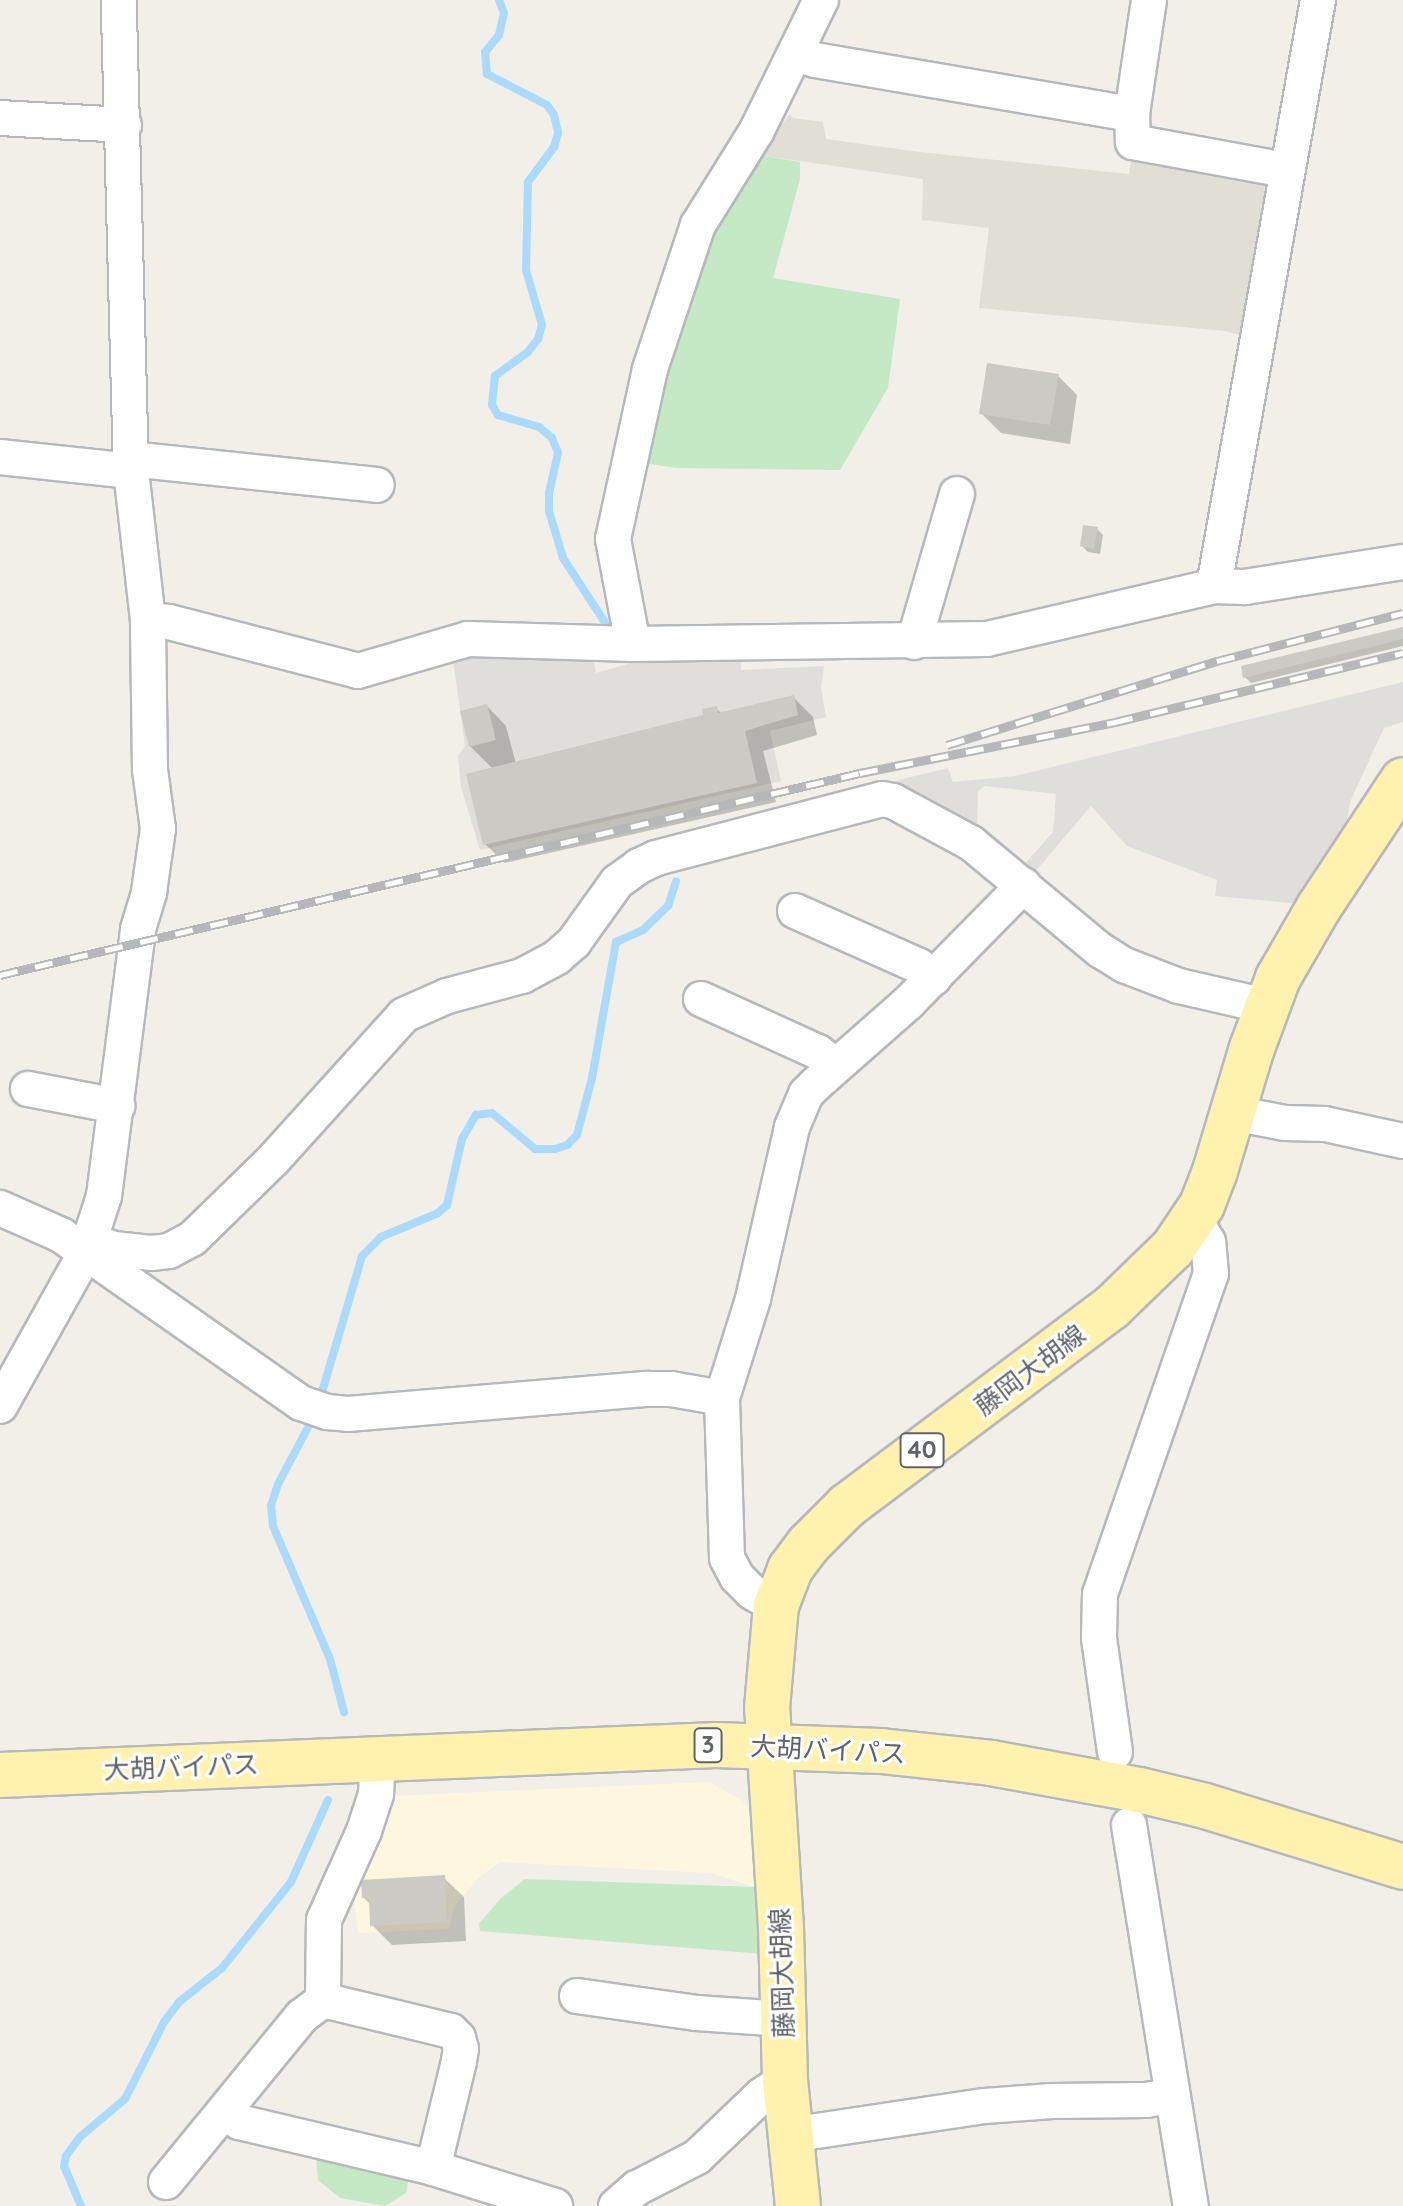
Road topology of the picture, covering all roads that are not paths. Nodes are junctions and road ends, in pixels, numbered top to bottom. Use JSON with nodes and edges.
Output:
{"nodes":[{"id":1,"x":119,"y":0,"type":"edge"},
{"id":2,"x":821,"y":0,"type":"edge"},
{"id":3,"x":1149,"y":0,"type":"edge"},
{"id":4,"x":1318,"y":0,"type":"edge"},
{"id":5,"x":797,"y":54,"type":"junction"},
{"id":6,"x":1132,"y":114,"type":"junction"},
{"id":7,"x":0,"y":118,"type":"edge"},
{"id":8,"x":124,"y":125,"type":"junction"},
{"id":9,"x":1286,"y":170,"type":"junction"},
{"id":10,"x":0,"y":457,"type":"edge"},
{"id":11,"x":130,"y":465,"type":"junction"},
{"id":12,"x":377,"y":485,"type":"dead end"},
{"id":13,"x":957,"y":494,"type":"dead end"},
{"id":14,"x":1403,"y":562,"type":"edge"},
{"id":15,"x":1214,"y":586,"type":"junction"},
{"id":16,"x":148,"y":620,"type":"junction"},
{"id":17,"x":914,"y":642,"type":"junction"},
{"id":18,"x":633,"y":644,"type":"junction"},
{"id":19,"x":1403,"y":780,"type":"edge"},
{"id":20,"x":1024,"y":885,"type":"junction"},
{"id":21,"x":795,"y":911,"type":"dead end"},
{"id":22,"x":934,"y":978,"type":"junction"},
{"id":23,"x":701,"y":999,"type":"dead end"},
{"id":24,"x":1266,"y":1006,"type":"junction"},
{"id":25,"x":834,"y":1065,"type":"junction"},
{"id":26,"x":28,"y":1089,"type":"dead end"},
{"id":27,"x":117,"y":1106,"type":"junction"},
{"id":28,"x":1233,"y":1113,"type":"junction"},
{"id":29,"x":1403,"y":1141,"type":"edge"},
{"id":30,"x":0,"y":1208,"type":"edge"},
{"id":31,"x":1194,"y":1219,"type":"junction"},
{"id":32,"x":88,"y":1246,"type":"junction"},
{"id":33,"x":722,"y":1398,"type":"junction"},
{"id":34,"x":0,"y":1406,"type":"edge"},
{"id":35,"x":776,"y":1606,"type":"junction"},
{"id":36,"x":769,"y":1746,"type":"junction"},
{"id":37,"x":1115,"y":1752,"type":"dead end"},
{"id":38,"x":378,"y":1759,"type":"junction"},
{"id":39,"x":0,"y":1775,"type":"edge"},
{"id":40,"x":1129,"y":1825,"type":"dead end"},
{"id":41,"x":1403,"y":1867,"type":"edge"},
{"id":42,"x":577,"y":1996,"type":"dead end"},
{"id":43,"x":323,"y":2000,"type":"junction"},
{"id":44,"x":785,"y":2019,"type":"junction"},
{"id":45,"x":785,"y":2080,"type":"junction"},
{"id":46,"x":1172,"y":2096,"type":"junction"},
{"id":47,"x":225,"y":2111,"type":"junction"},
{"id":48,"x":790,"y":2135,"type":"junction"},
{"id":49,"x":433,"y":2168,"type":"junction"},
{"id":50,"x":166,"y":2182,"type":"dead end"},
{"id":51,"x":555,"y":2206,"type":"edge"},
{"id":52,"x":616,"y":2206,"type":"edge"},
{"id":53,"x":798,"y":2206,"type":"edge"},
{"id":54,"x":1191,"y":2206,"type":"edge"}],
"edges":[{"from":1,"to":8,"type":"street"},
{"from":2,"to":5,"type":"street"},
{"from":3,"to":6,"type":"street"},
{"from":4,"to":9,"type":"street"},
{"from":5,"to":6,"type":"street"},
{"from":5,"to":18,"type":"street"},
{"from":6,"to":9,"type":"street"},
{"from":7,"to":8,"type":"street"},
{"from":8,"to":11,"type":"street"},
{"from":9,"to":15,"type":"street"},
{"from":10,"to":11,"type":"street"},
{"from":11,"to":12,"type":"street"},
{"from":11,"to":16,"type":"street"},
{"from":13,"to":17,"type":"street"},
{"from":14,"to":15,"type":"street"},
{"from":15,"to":17,"type":"street"},
{"from":16,"to":18,"type":"street"},
{"from":16,"to":27,"type":"street"},
{"from":17,"to":18,"type":"street"},
{"from":19,"to":24,"type":"main road","name":"藤岡大胡線","number":"40"},
{"from":20,"to":22,"type":"street"},
{"from":20,"to":24,"type":"street"},
{"from":20,"to":32,"type":"street"},
{"from":21,"to":22,"type":"street"},
{"from":22,"to":25,"type":"street"},
{"from":23,"to":25,"type":"street"},
{"from":24,"to":28,"type":"main road","name":"藤岡大胡線","number":"40"},
{"from":25,"to":33,"type":"street"},
{"from":26,"to":27,"type":"street"},
{"from":27,"to":32,"type":"street"},
{"from":28,"to":29,"type":"street"},
{"from":28,"to":31,"type":"main road","name":"藤岡大胡線","number":"40"},
{"from":30,"to":32,"type":"street"},
{"from":31,"to":35,"type":"main road","name":"藤岡大胡線","number":"40"},
{"from":31,"to":37,"type":"street"},
{"from":32,"to":33,"type":"street"},
{"from":32,"to":34,"type":"street"},
{"from":33,"to":35,"type":"street"},
{"from":35,"to":36,"type":"main road","name":"藤岡大胡線","number":"40"},
{"from":36,"to":38,"type":"main road","name":"大胡バイパス","number":"3"},
{"from":36,"to":41,"type":"main road","name":"大胡バイパス","number":"3"},
{"from":36,"to":44,"type":"main road","name":"藤岡大胡線","number":"40"},
{"from":38,"to":39,"type":"main road","name":"大胡バイパス","number":"3"},
{"from":38,"to":43,"type":"street"},
{"from":40,"to":46,"type":"street"},
{"from":42,"to":44,"type":"street"},
{"from":43,"to":47,"type":"street"},
{"from":43,"to":49,"type":"street"},
{"from":44,"to":45,"type":"main road","name":"藤岡大胡線","number":"40"},
{"from":45,"to":48,"type":"main road","name":"藤岡大胡線","number":"40"},
{"from":45,"to":52,"type":"street"},
{"from":46,"to":48,"type":"street"},
{"from":46,"to":54,"type":"street"},
{"from":47,"to":49,"type":"street"},
{"from":47,"to":50,"type":"street"},
{"from":48,"to":53,"type":"main road","name":"藤岡大胡線","number":"40"},
{"from":49,"to":51,"type":"street"}]}
